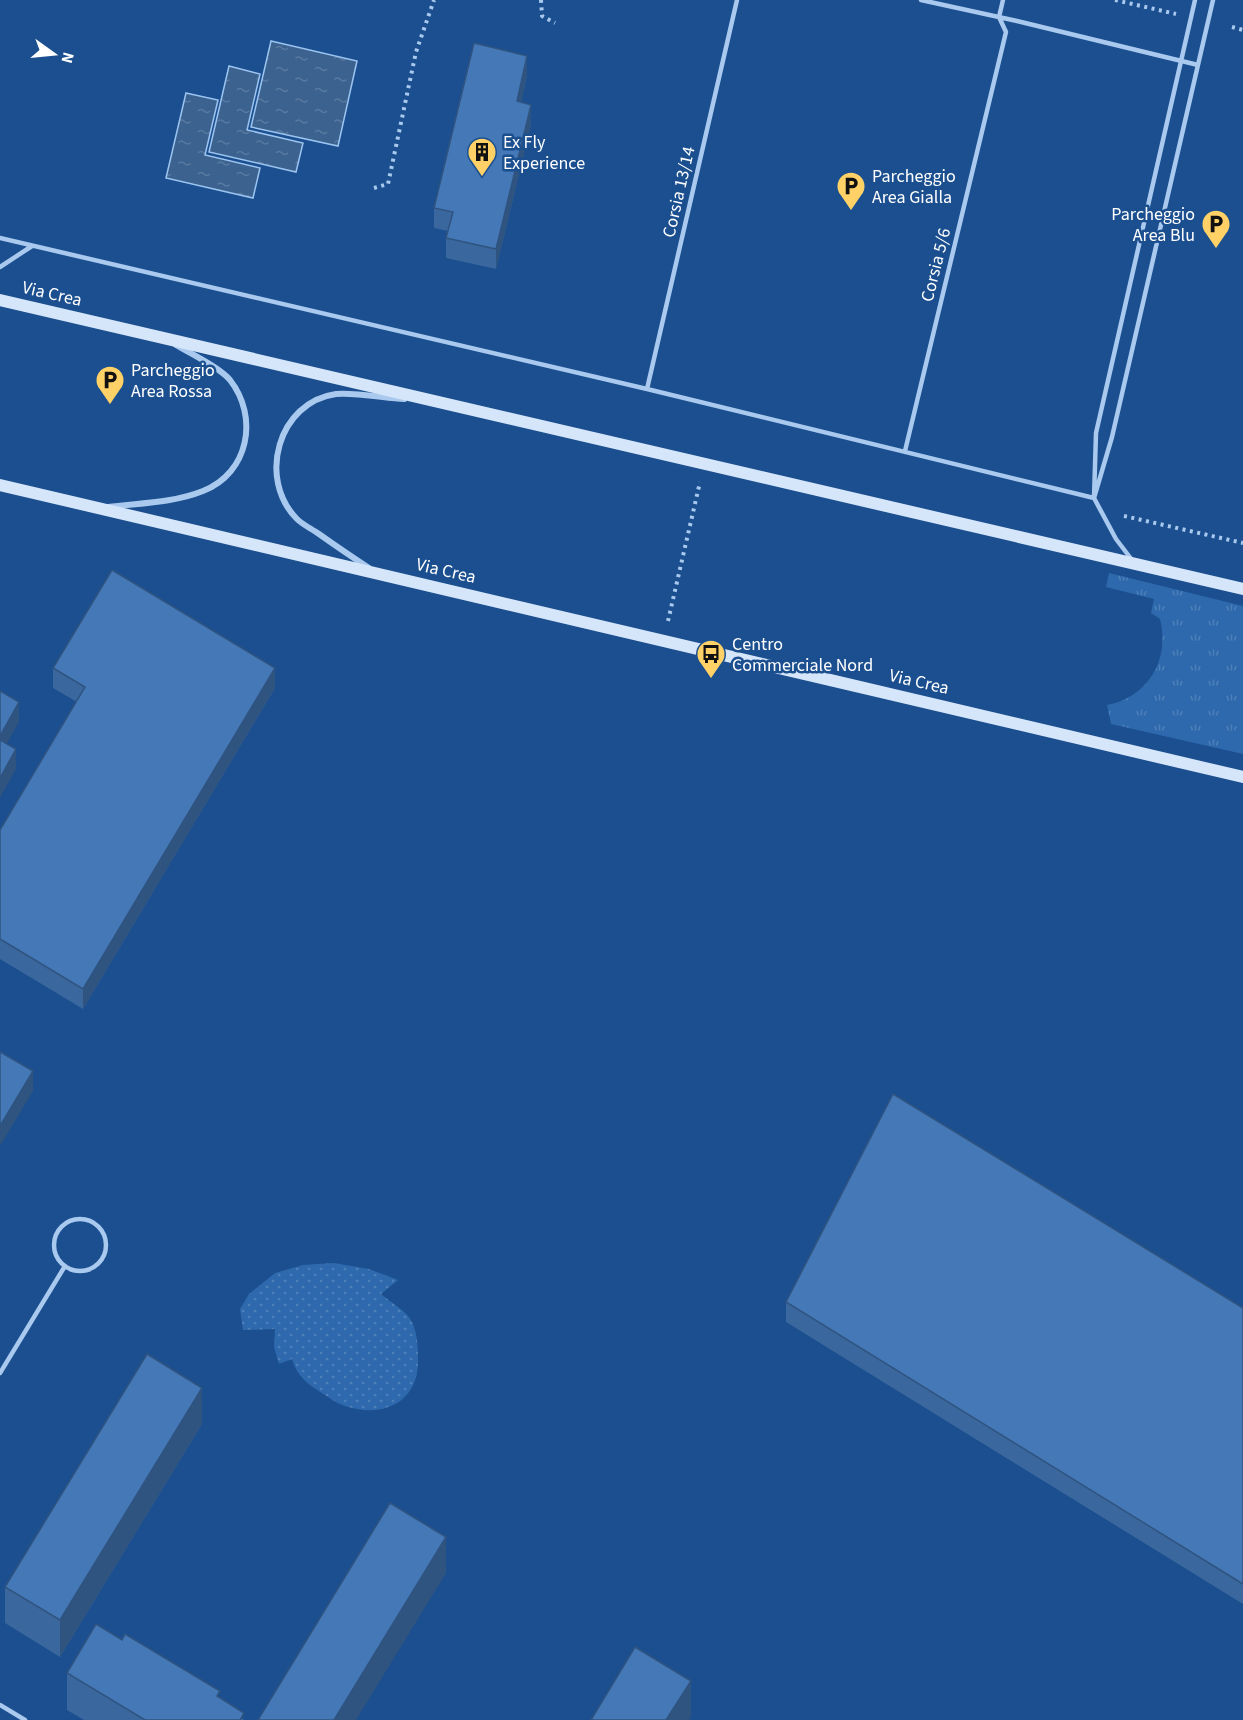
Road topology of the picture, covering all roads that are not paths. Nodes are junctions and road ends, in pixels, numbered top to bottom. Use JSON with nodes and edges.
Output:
{"nodes":[{"id":1,"x":737,"y":0,"type":"edge"},
{"id":2,"x":921,"y":0,"type":"edge"},
{"id":3,"x":1003,"y":0,"type":"edge"},
{"id":4,"x":1195,"y":0,"type":"edge"},
{"id":5,"x":1213,"y":0,"type":"edge"},
{"id":6,"x":999,"y":16,"type":"junction"},
{"id":7,"x":1181,"y":61,"type":"junction"},
{"id":8,"x":1198,"y":65,"type":"junction"},
{"id":9,"x":0,"y":238,"type":"edge"},
{"id":10,"x":32,"y":246,"type":"junction"},
{"id":11,"x":0,"y":267,"type":"edge"},
{"id":12,"x":0,"y":300,"type":"edge"},
{"id":13,"x":167,"y":339,"type":"junction"},
{"id":14,"x":647,"y":389,"type":"junction"},
{"id":15,"x":441,"y":402,"type":"junction"},
{"id":16,"x":905,"y":451,"type":"junction"},
{"id":17,"x":0,"y":485,"type":"edge"},
{"id":18,"x":1094,"y":498,"type":"junction"},
{"id":19,"x":98,"y":508,"type":"junction"},
{"id":20,"x":1135,"y":564,"type":"junction"},
{"id":21,"x":376,"y":573,"type":"junction"},
{"id":22,"x":1243,"y":589,"type":"edge"},
{"id":23,"x":1243,"y":777,"type":"edge"},
{"id":24,"x":65,"y":1266,"type":"junction"},
{"id":25,"x":0,"y":1373,"type":"edge"},
{"id":26,"x":0,"y":1705,"type":"edge"},
{"id":27,"x":25,"y":1720,"type":"edge"}],
"edges":[{"from":1,"to":14,"type":"lane","name":"Corsia 13/14"},
{"from":2,"to":6,"type":"lane"},
{"from":3,"to":6,"type":"lane"},
{"from":4,"to":7,"type":"lane"},
{"from":5,"to":8,"type":"lane"},
{"from":6,"to":7,"type":"lane"},
{"from":6,"to":16,"type":"lane","name":"Corsia 5/6"},
{"from":7,"to":8,"type":"lane"},
{"from":7,"to":18,"type":"lane"},
{"from":8,"to":18,"type":"lane"},
{"from":9,"to":10,"type":"lane"},
{"from":10,"to":11,"type":"lane"},
{"from":10,"to":14,"type":"lane"},
{"from":12,"to":13,"type":"street","name":"Via Crea"},
{"from":13,"to":15,"type":"street","name":"Via Crea"},
{"from":13,"to":19,"type":"street","name":"Via Crea"},
{"from":14,"to":16,"type":"lane"},
{"from":15,"to":20,"type":"street","name":"Via Crea"},
{"from":15,"to":21,"type":"street","name":"Via Crea"},
{"from":16,"to":18,"type":"lane"},
{"from":17,"to":19,"type":"street","name":"Via Crea"},
{"from":18,"to":20,"type":"lane"},
{"from":19,"to":21,"type":"street","name":"Via Crea"},
{"from":20,"to":22,"type":"street","name":"Via Crea"},
{"from":21,"to":23,"type":"street","name":"Via Crea"},
{"from":24,"to":24,"type":"lane"},
{"from":24,"to":25,"type":"lane"},
{"from":26,"to":27,"type":"lane"}]}
